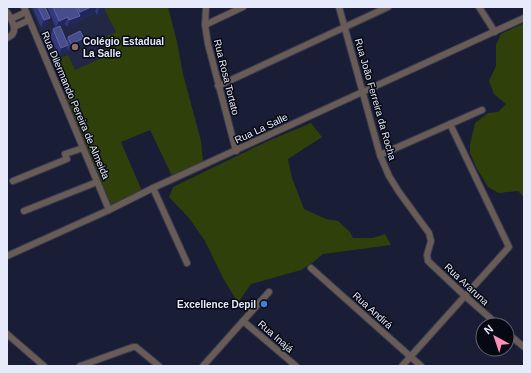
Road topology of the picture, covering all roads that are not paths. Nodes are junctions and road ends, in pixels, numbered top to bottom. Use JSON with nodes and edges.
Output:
{"nodes":[{"id":1,"x":206,"y":7,"type":"edge"},
{"id":2,"x":243,"y":7,"type":"edge"},
{"id":3,"x":339,"y":7,"type":"edge"},
{"id":4,"x":388,"y":7,"type":"edge"},
{"id":5,"x":479,"y":7,"type":"edge"},
{"id":6,"x":26,"y":10,"type":"edge"},
{"id":7,"x":7,"y":12,"type":"edge"},
{"id":8,"x":524,"y":18,"type":"edge"},
{"id":9,"x":11,"y":19,"type":"junction"},
{"id":10,"x":29,"y":20,"type":"junction"},
{"id":11,"x":206,"y":25,"type":"junction"},
{"id":12,"x":14,"y":27,"type":"junction"},
{"id":13,"x":344,"y":27,"type":"junction"},
{"id":14,"x":495,"y":32,"type":"junction"},
{"id":15,"x":7,"y":38,"type":"edge"},
{"id":16,"x":218,"y":86,"type":"junction"},
{"id":17,"x":362,"y":92,"type":"junction"},
{"id":18,"x":482,"y":110,"type":"dead end"},
{"id":19,"x":450,"y":124,"type":"junction"},
{"id":20,"x":83,"y":148,"type":"junction"},
{"id":21,"x":236,"y":150,"type":"junction"},
{"id":22,"x":380,"y":155,"type":"junction"},
{"id":23,"x":13,"y":181,"type":"dead end"},
{"id":24,"x":97,"y":182,"type":"junction"},
{"id":25,"x":153,"y":188,"type":"junction"},
{"id":26,"x":109,"y":210,"type":"junction"},
{"id":27,"x":24,"y":211,"type":"dead end"},
{"id":28,"x":427,"y":255,"type":"joint"},
{"id":29,"x":7,"y":256,"type":"edge"},
{"id":30,"x":187,"y":264,"type":"dead end"},
{"id":31,"x":311,"y":268,"type":"dead end"},
{"id":32,"x":270,"y":292,"type":"dead end"},
{"id":33,"x":465,"y":296,"type":"junction"},
{"id":34,"x":489,"y":317,"type":"edge"},
{"id":35,"x":244,"y":321,"type":"junction"},
{"id":36,"x":7,"y":334,"type":"edge"},
{"id":37,"x":515,"y":340,"type":"edge"},
{"id":38,"x":524,"y":347,"type":"edge"},
{"id":39,"x":410,"y":356,"type":"junction"},
{"id":40,"x":44,"y":366,"type":"edge"},
{"id":41,"x":80,"y":366,"type":"edge"},
{"id":42,"x":159,"y":366,"type":"edge"},
{"id":43,"x":203,"y":366,"type":"edge"},
{"id":44,"x":296,"y":366,"type":"edge"},
{"id":45,"x":402,"y":366,"type":"edge"},
{"id":46,"x":421,"y":366,"type":"edge"}],
"edges":[{"from":1,"to":11,"type":"street","name":"Rua Rosa Tortato"},
{"from":2,"to":11,"type":"street"},
{"from":3,"to":13,"type":"street","name":"Rua João Ferreira da Rocha"},
{"from":4,"to":13,"type":"street"},
{"from":5,"to":14,"type":"street"},
{"from":6,"to":9,"type":"street"},
{"from":6,"to":10,"type":"street","name":"Rua Dilermando Pereira de Almeida"},
{"from":7,"to":9,"type":"street"},
{"from":8,"to":14,"type":"street","name":"Rua La Salle"},
{"from":9,"to":12,"type":"street"},
{"from":10,"to":12,"type":"street"},
{"from":10,"to":20,"type":"street","name":"Rua Dilermando Pereira de Almeida"},
{"from":11,"to":16,"type":"street","name":"Rua Rosa Tortato"},
{"from":12,"to":15,"type":"street"},
{"from":13,"to":16,"type":"street"},
{"from":13,"to":17,"type":"street","name":"Rua João Ferreira da Rocha"},
{"from":14,"to":17,"type":"street","name":"Rua La Salle"},
{"from":16,"to":21,"type":"street","name":"Rua Rosa Tortato"},
{"from":17,"to":21,"type":"street","name":"Rua La Salle"},
{"from":17,"to":22,"type":"street","name":"Rua João Ferreira da Rocha"},
{"from":18,"to":19,"type":"street"},
{"from":19,"to":22,"type":"street"},
{"from":19,"to":33,"type":"street"},
{"from":20,"to":23,"type":"street"},
{"from":20,"to":24,"type":"street","name":"Rua Dilermando Pereira de Almeida"},
{"from":21,"to":25,"type":"street","name":"Rua La Salle"},
{"from":22,"to":28,"type":"street","name":"Rua João Ferreira da Rocha"},
{"from":24,"to":26,"type":"street","name":"Rua Dilermando Pereira de Almeida"},
{"from":24,"to":27,"type":"street"},
{"from":25,"to":26,"type":"street","name":"Rua La Salle"},
{"from":25,"to":30,"type":"street"},
{"from":26,"to":29,"type":"street","name":"Rua La Salle"},
{"from":28,"to":33,"type":"street","name":"Rua Araruna"},
{"from":31,"to":39,"type":"street","name":"Rua Andirá"},
{"from":32,"to":35,"type":"street"},
{"from":33,"to":34,"type":"street","name":"Rua Araruna"},
{"from":33,"to":39,"type":"street"},
{"from":35,"to":43,"type":"street"},
{"from":35,"to":44,"type":"street","name":"Rua Inajá"},
{"from":36,"to":40,"type":"street"},
{"from":37,"to":38,"type":"street"},
{"from":39,"to":45,"type":"street"},
{"from":39,"to":46,"type":"street","name":"Rua Andirá"},
{"from":41,"to":42,"type":"street"}]}
